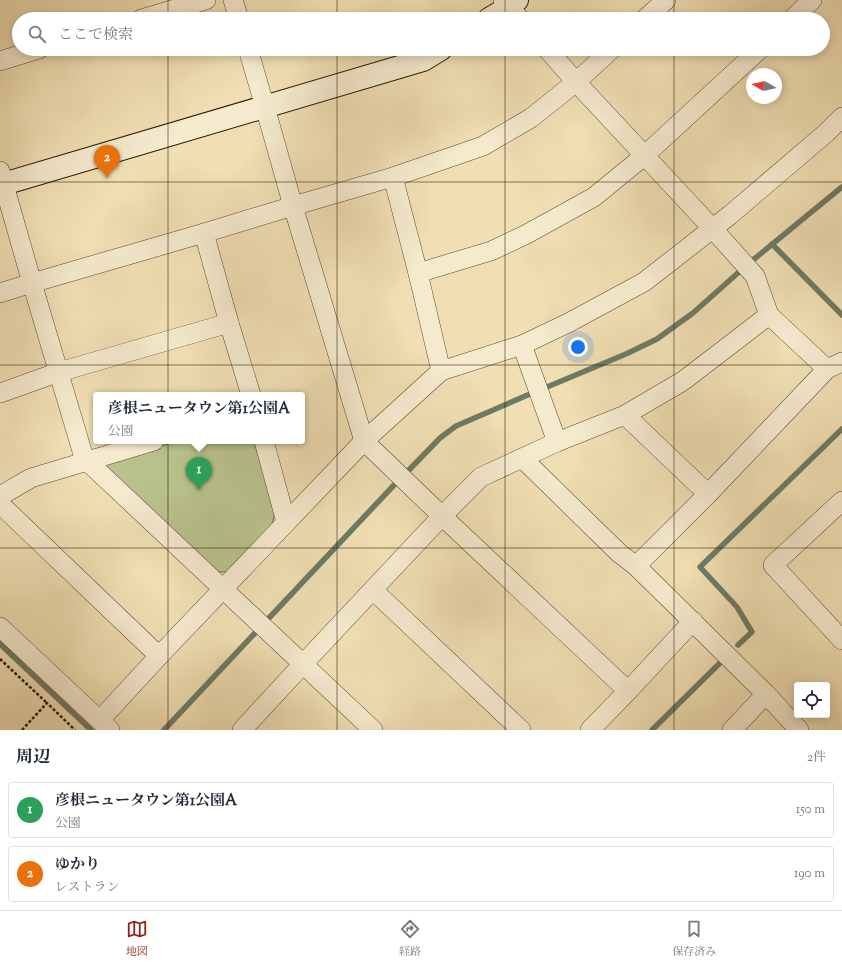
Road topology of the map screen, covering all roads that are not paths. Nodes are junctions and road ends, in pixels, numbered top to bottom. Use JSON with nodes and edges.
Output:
{"nodes":[{"id":1,"x":206,"y":0,"type":"edge"},
{"id":2,"x":233,"y":0,"type":"edge"},
{"id":3,"x":666,"y":0,"type":"edge"},
{"id":4,"x":812,"y":0,"type":"edge"},
{"id":5,"x":512,"y":6,"type":"edge"},
{"id":6,"x":165,"y":12,"type":"edge"},
{"id":7,"x":236,"y":12,"type":"edge"},
{"id":8,"x":501,"y":12,"type":"edge"},
{"id":9,"x":653,"y":12,"type":"edge"},
{"id":10,"x":799,"y":12,"type":"edge"},
{"id":11,"x":14,"y":56,"type":"edge"},
{"id":12,"x":250,"y":56,"type":"edge"},
{"id":13,"x":430,"y":56,"type":"edge"},
{"id":14,"x":552,"y":56,"type":"edge"},
{"id":15,"x":604,"y":56,"type":"edge"},
{"id":16,"x":752,"y":56,"type":"edge"},
{"id":17,"x":0,"y":60,"type":"edge"},
{"id":18,"x":576,"y":82,"type":"junction"},
{"id":19,"x":266,"y":107,"type":"junction"},
{"id":20,"x":842,"y":117,"type":"edge"},
{"id":21,"x":644,"y":156,"type":"junction"},
{"id":22,"x":393,"y":177,"type":"junction"},
{"id":23,"x":1,"y":180,"type":"edge"},
{"id":24,"x":292,"y":206,"type":"junction"},
{"id":25,"x":713,"y":229,"type":"junction"},
{"id":26,"x":204,"y":233,"type":"junction"},
{"id":27,"x":418,"y":273,"type":"junction"},
{"id":28,"x":32,"y":283,"type":"junction"},
{"id":29,"x":0,"y":293,"type":"edge"},
{"id":30,"x":769,"y":315,"type":"junction"},
{"id":31,"x":229,"y":323,"type":"junction"},
{"id":32,"x":522,"y":345,"type":"junction"},
{"id":33,"x":834,"y":365,"type":"edge"},
{"id":34,"x":441,"y":371,"type":"junction"},
{"id":35,"x":59,"y":372,"type":"junction"},
{"id":36,"x":250,"y":392,"type":"edge"},
{"id":37,"x":0,"y":393,"type":"edge"},
{"id":38,"x":625,"y":415,"type":"junction"},
{"id":39,"x":364,"y":441,"type":"junction"},
{"id":40,"x":557,"y":442,"type":"junction"},
{"id":41,"x":144,"y":444,"type":"edge"},
{"id":42,"x":265,"y":444,"type":"edge"},
{"id":43,"x":523,"y":459,"type":"junction"},
{"id":44,"x":87,"y":461,"type":"junction"},
{"id":45,"x":708,"y":494,"type":"junction"},
{"id":46,"x":0,"y":496,"type":"edge"},
{"id":47,"x":842,"y":501,"type":"edge"},
{"id":48,"x":0,"y":504,"type":"edge"},
{"id":49,"x":442,"y":516,"type":"junction"},
{"id":50,"x":286,"y":522,"type":"junction"},
{"id":51,"x":636,"y":566,"type":"junction"},
{"id":52,"x":224,"y":589,"type":"junction"},
{"id":53,"x":373,"y":590,"type":"junction"},
{"id":54,"x":693,"y":621,"type":"junction"},
{"id":55,"x":0,"y":626,"type":"edge"},
{"id":56,"x":842,"y":640,"type":"edge"},
{"id":57,"x":159,"y":656,"type":"junction"},
{"id":58,"x":303,"y":664,"type":"junction"},
{"id":59,"x":628,"y":691,"type":"junction"},
{"id":60,"x":766,"y":694,"type":"junction"},
{"id":61,"x":105,"y":725,"type":"edge"},
{"id":62,"x":242,"y":730,"type":"edge"},
{"id":63,"x":373,"y":730,"type":"edge"},
{"id":64,"x":521,"y":730,"type":"edge"},
{"id":65,"x":590,"y":730,"type":"edge"},
{"id":66,"x":732,"y":730,"type":"edge"},
{"id":67,"x":799,"y":730,"type":"edge"}],
"edges":[{"from":1,"to":6,"type":"street"},
{"from":2,"to":7,"type":"street"},
{"from":3,"to":9,"type":"street"},
{"from":4,"to":10,"type":"street"},
{"from":5,"to":8,"type":"street"},
{"from":11,"to":17,"type":"street"},
{"from":12,"to":19,"type":"street"},
{"from":13,"to":19,"type":"street"},
{"from":14,"to":18,"type":"street"},
{"from":15,"to":18,"type":"street"},
{"from":16,"to":21,"type":"street"},
{"from":18,"to":21,"type":"street"},
{"from":18,"to":22,"type":"street"},
{"from":19,"to":23,"type":"street"},
{"from":19,"to":24,"type":"street"},
{"from":20,"to":25,"type":"street"},
{"from":21,"to":25,"type":"street"},
{"from":21,"to":27,"type":"street"},
{"from":22,"to":24,"type":"street"},
{"from":22,"to":27,"type":"street"},
{"from":23,"to":28,"type":"street"},
{"from":24,"to":26,"type":"street"},
{"from":24,"to":39,"type":"street"},
{"from":25,"to":30,"type":"street"},
{"from":25,"to":32,"type":"street"},
{"from":26,"to":28,"type":"street"},
{"from":26,"to":31,"type":"street"},
{"from":27,"to":34,"type":"street"},
{"from":28,"to":29,"type":"street"},
{"from":28,"to":35,"type":"street"},
{"from":30,"to":33,"type":"street"},
{"from":30,"to":38,"type":"street"},
{"from":31,"to":35,"type":"street"},
{"from":31,"to":36,"type":"street"},
{"from":32,"to":34,"type":"street"},
{"from":32,"to":40,"type":"street"},
{"from":33,"to":45,"type":"street"},
{"from":34,"to":39,"type":"street"},
{"from":35,"to":37,"type":"street"},
{"from":35,"to":44,"type":"street"},
{"from":38,"to":40,"type":"street"},
{"from":38,"to":45,"type":"street"},
{"from":39,"to":49,"type":"street"},
{"from":39,"to":50,"type":"street"},
{"from":40,"to":43,"type":"street"},
{"from":41,"to":44,"type":"street"},
{"from":42,"to":50,"type":"street"},
{"from":43,"to":49,"type":"street"},
{"from":43,"to":51,"type":"street"},
{"from":44,"to":46,"type":"street"},
{"from":44,"to":52,"type":"street"},
{"from":45,"to":51,"type":"street"},
{"from":47,"to":56,"type":"street"},
{"from":48,"to":57,"type":"street"},
{"from":49,"to":53,"type":"street"},
{"from":49,"to":59,"type":"street"},
{"from":50,"to":52,"type":"street"},
{"from":51,"to":54,"type":"street"},
{"from":52,"to":57,"type":"street"},
{"from":52,"to":58,"type":"street"},
{"from":53,"to":58,"type":"street"},
{"from":53,"to":64,"type":"street"},
{"from":54,"to":59,"type":"street"},
{"from":54,"to":60,"type":"street"},
{"from":55,"to":61,"type":"street"},
{"from":57,"to":61,"type":"street"},
{"from":58,"to":62,"type":"street"},
{"from":58,"to":63,"type":"street"},
{"from":59,"to":65,"type":"street"},
{"from":60,"to":66,"type":"street"},
{"from":60,"to":67,"type":"street"}]}
